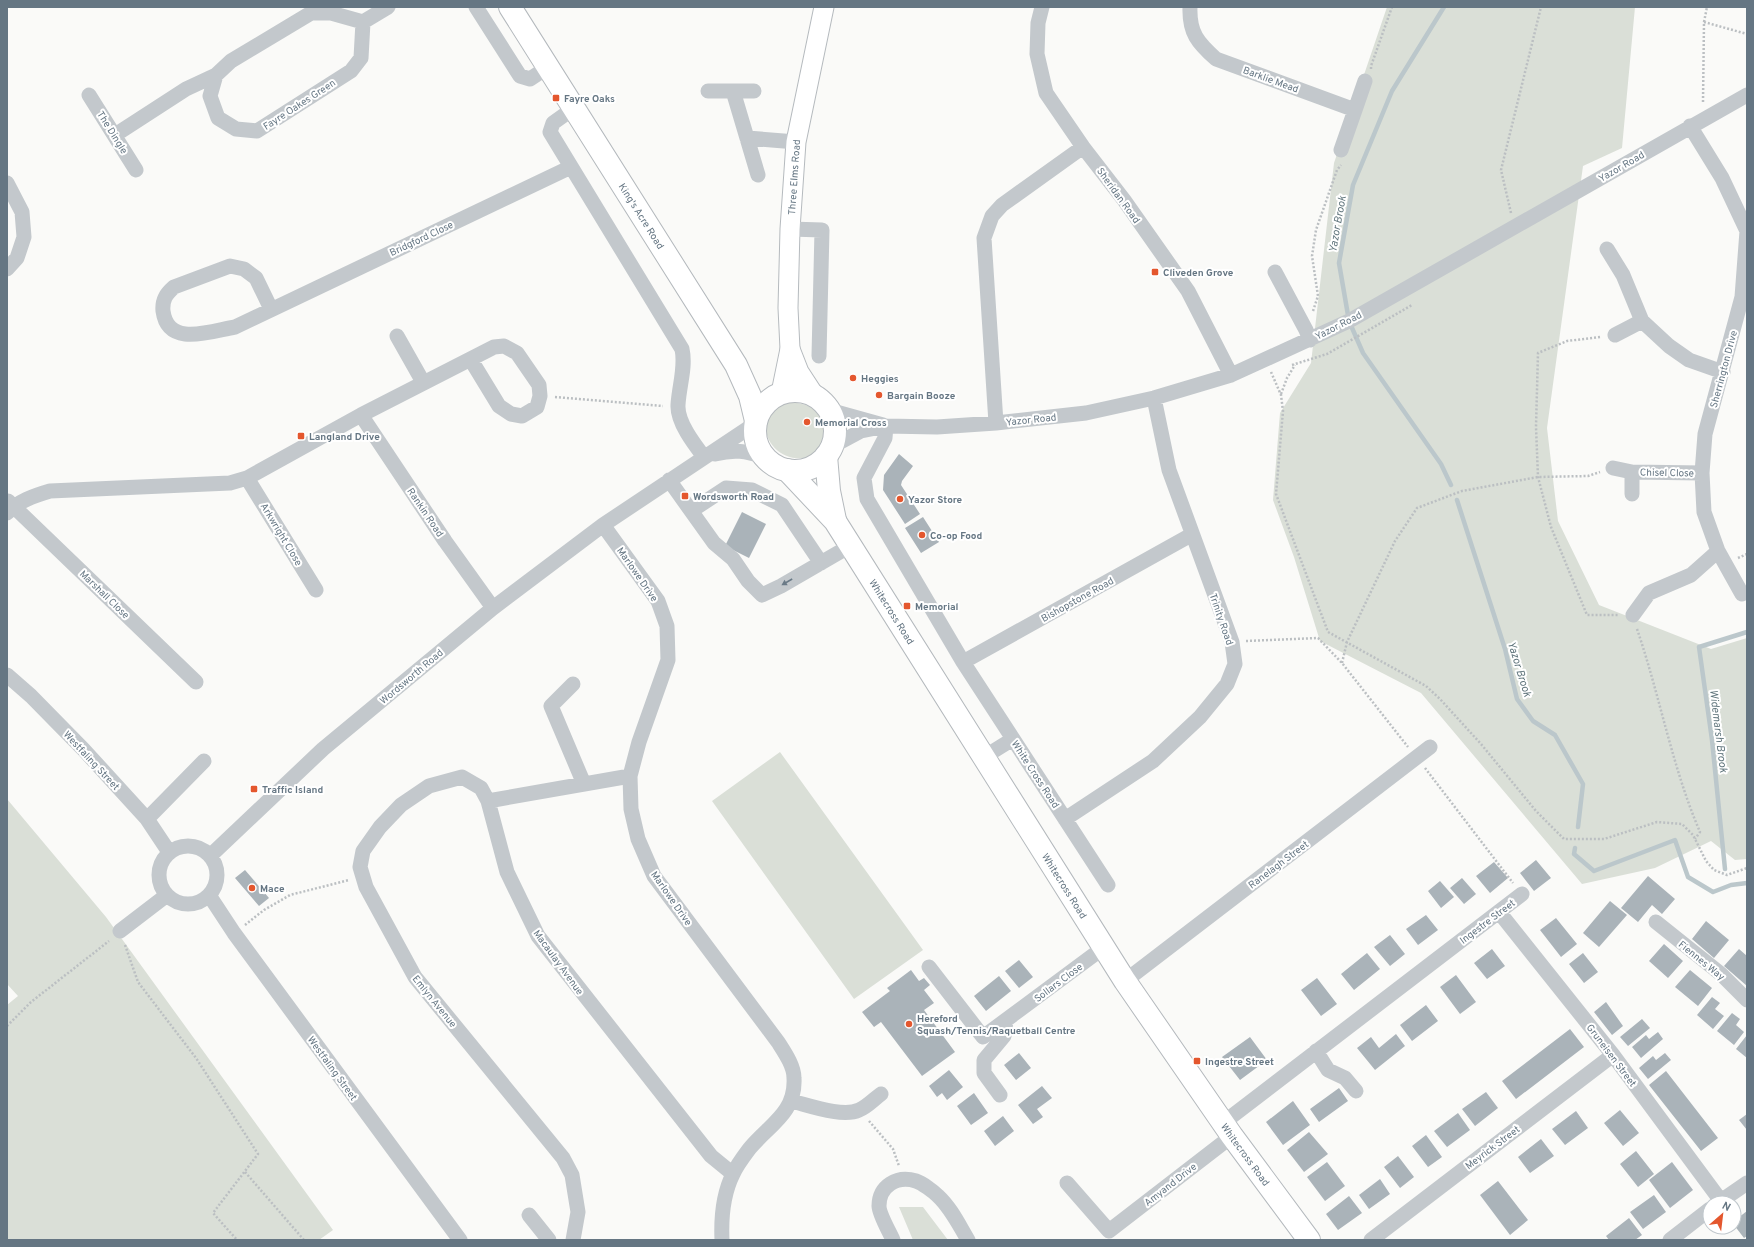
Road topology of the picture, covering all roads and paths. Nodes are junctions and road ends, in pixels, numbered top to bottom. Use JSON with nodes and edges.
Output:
{"nodes":[{"id":1,"x":388,"y":7,"type":"edge"},
{"id":2,"x":476,"y":7,"type":"edge"},
{"id":3,"x":510,"y":7,"type":"edge"},
{"id":4,"x":824,"y":7,"type":"edge"},
{"id":5,"x":1042,"y":7,"type":"edge"},
{"id":6,"x":1190,"y":7,"type":"edge"},
{"id":7,"x":1392,"y":7,"type":"edge"},
{"id":8,"x":1541,"y":7,"type":"edge"},
{"id":9,"x":1707,"y":7,"type":"edge"},
{"id":10,"x":363,"y":22,"type":"junction"},
{"id":11,"x":1704,"y":22,"type":"junction"},
{"id":12,"x":1747,"y":34,"type":"edge"},
{"id":13,"x":548,"y":67,"type":"junction"},
{"id":14,"x":216,"y":75,"type":"junction"},
{"id":15,"x":1368,"y":77,"type":"joint"},
{"id":16,"x":708,"y":91,"type":"dead end"},
{"id":17,"x":733,"y":91,"type":"junction"},
{"id":18,"x":754,"y":91,"type":"dead end"},
{"id":19,"x":89,"y":95,"type":"dead end"},
{"id":20,"x":1747,"y":95,"type":"edge"},
{"id":21,"x":574,"y":108,"type":"junction"},
{"id":22,"x":1355,"y":110,"type":"junction"},
{"id":23,"x":1696,"y":123,"type":"junction"},
{"id":24,"x":115,"y":135,"type":"junction"},
{"id":25,"x":747,"y":138,"type":"junction"},
{"id":26,"x":796,"y":142,"type":"junction"},
{"id":27,"x":1084,"y":147,"type":"junction"},
{"id":28,"x":1341,"y":157,"type":"joint"},
{"id":29,"x":571,"y":167,"type":"junction"},
{"id":30,"x":136,"y":170,"type":"dead end"},
{"id":31,"x":758,"y":175,"type":"dead end"},
{"id":32,"x":7,"y":183,"type":"edge"},
{"id":33,"x":1514,"y":227,"type":"junction"},
{"id":34,"x":790,"y":229,"type":"junction"},
{"id":35,"x":1747,"y":231,"type":"edge"},
{"id":36,"x":1607,"y":249,"type":"dead end"},
{"id":37,"x":7,"y":269,"type":"edge"},
{"id":38,"x":1275,"y":272,"type":"dead end"},
{"id":39,"x":271,"y":308,"type":"junction"},
{"id":40,"x":1642,"y":321,"type":"junction"},
{"id":41,"x":1365,"y":332,"type":"dead end"},
{"id":42,"x":1308,"y":335,"type":"junction"},
{"id":43,"x":1615,"y":335,"type":"joint"},
{"id":44,"x":397,"y":336,"type":"dead end"},
{"id":45,"x":790,"y":350,"type":"junction"},
{"id":46,"x":819,"y":356,"type":"dead end"},
{"id":47,"x":471,"y":360,"type":"junction"},
{"id":48,"x":1296,"y":364,"type":"junction"},
{"id":49,"x":736,"y":365,"type":"junction"},
{"id":50,"x":1268,"y":366,"type":"junction"},
{"id":51,"x":1290,"y":366,"type":"dead end"},
{"id":52,"x":1277,"y":370,"type":"dead end"},
{"id":53,"x":1723,"y":372,"type":"junction"},
{"id":54,"x":1230,"y":375,"type":"junction"},
{"id":55,"x":423,"y":382,"type":"junction"},
{"id":56,"x":779,"y":394,"type":"junction"},
{"id":57,"x":1281,"y":395,"type":"junction"},
{"id":58,"x":540,"y":396,"type":"junction"},
{"id":59,"x":1154,"y":398,"type":"junction"},
{"id":60,"x":822,"y":402,"type":"junction"},
{"id":61,"x":678,"y":407,"type":"junction"},
{"id":62,"x":361,"y":414,"type":"junction"},
{"id":63,"x":756,"y":422,"type":"junction"},
{"id":64,"x":996,"y":423,"type":"junction"},
{"id":65,"x":886,"y":426,"type":"junction"},
{"id":66,"x":830,"y":451,"type":"junction"},
{"id":67,"x":704,"y":457,"type":"junction"},
{"id":68,"x":765,"y":457,"type":"junction"},
{"id":69,"x":1613,"y":468,"type":"joint"},
{"id":70,"x":787,"y":470,"type":"junction"},
{"id":71,"x":1632,"y":472,"type":"junction"},
{"id":72,"x":1702,"y":472,"type":"junction"},
{"id":73,"x":1538,"y":477,"type":"junction"},
{"id":74,"x":247,"y":478,"type":"junction"},
{"id":75,"x":669,"y":480,"type":"junction"},
{"id":76,"x":1632,"y":494,"type":"dead end"},
{"id":77,"x":9,"y":507,"type":"edge"},
{"id":78,"x":692,"y":510,"type":"junction"},
{"id":79,"x":835,"y":521,"type":"junction"},
{"id":80,"x":603,"y":525,"type":"junction"},
{"id":81,"x":1191,"y":535,"type":"junction"},
{"id":82,"x":850,"y":546,"type":"junction"},
{"id":83,"x":1718,"y":551,"type":"junction"},
{"id":84,"x":821,"y":563,"type":"junction"},
{"id":85,"x":316,"y":590,"type":"dead end"},
{"id":86,"x":1742,"y":594,"type":"dead end"},
{"id":87,"x":493,"y":608,"type":"junction"},
{"id":88,"x":1633,"y":615,"type":"junction"},
{"id":89,"x":1232,"y":642,"type":"junction"},
{"id":90,"x":1347,"y":642,"type":"junction"},
{"id":91,"x":963,"y":662,"type":"junction"},
{"id":92,"x":1342,"y":663,"type":"junction"},
{"id":93,"x":7,"y":675,"type":"edge"},
{"id":94,"x":196,"y":682,"type":"dead end"},
{"id":95,"x":573,"y":684,"type":"dead end"},
{"id":96,"x":1013,"y":739,"type":"junction"},
{"id":97,"x":1430,"y":747,"type":"dead end"},
{"id":98,"x":984,"y":757,"type":"junction"},
{"id":99,"x":1417,"y":758,"type":"junction"},
{"id":100,"x":204,"y":760,"type":"dead end"},
{"id":101,"x":630,"y":776,"type":"junction"},
{"id":102,"x":584,"y":784,"type":"junction"},
{"id":103,"x":488,"y":801,"type":"junction"},
{"id":104,"x":147,"y":819,"type":"junction"},
{"id":105,"x":1065,"y":819,"type":"junction"},
{"id":106,"x":1695,"y":840,"type":"junction"},
{"id":107,"x":169,"y":852,"type":"junction"},
{"id":108,"x":210,"y":856,"type":"junction"},
{"id":109,"x":1747,"y":868,"type":"edge"},
{"id":110,"x":363,"y":876,"type":"junction"},
{"id":111,"x":1108,"y":885,"type":"dead end"},
{"id":112,"x":1522,"y":894,"type":"joint"},
{"id":113,"x":167,"y":895,"type":"junction"},
{"id":114,"x":209,"y":895,"type":"junction"},
{"id":115,"x":1499,"y":912,"type":"junction"},
{"id":116,"x":1656,"y":922,"type":"dead end"},
{"id":117,"x":120,"y":931,"type":"junction"},
{"id":118,"x":234,"y":934,"type":"junction"},
{"id":119,"x":1104,"y":948,"type":"junction"},
{"id":120,"x":929,"y":966,"type":"dead end"},
{"id":121,"x":1125,"y":981,"type":"junction"},
{"id":122,"x":1747,"y":1000,"type":"edge"},
{"id":123,"x":1006,"y":1021,"type":"junction"},
{"id":124,"x":7,"y":1026,"type":"edge"},
{"id":125,"x":1316,"y":1051,"type":"junction"},
{"id":126,"x":1613,"y":1055,"type":"junction"},
{"id":127,"x":1356,"y":1091,"type":"dead end"},
{"id":128,"x":881,"y":1094,"type":"dead end"},
{"id":129,"x":1000,"y":1095,"type":"dead end"},
{"id":130,"x":791,"y":1101,"type":"junction"},
{"id":131,"x":859,"y":1110,"type":"junction"},
{"id":132,"x":1227,"y":1129,"type":"junction"},
{"id":133,"x":245,"y":1172,"type":"junction"},
{"id":134,"x":733,"y":1174,"type":"junction"},
{"id":135,"x":903,"y":1179,"type":"junction"},
{"id":136,"x":1067,"y":1183,"type":"dead end"},
{"id":137,"x":1747,"y":1183,"type":"edge"},
{"id":138,"x":1710,"y":1195,"type":"edge"},
{"id":139,"x":1729,"y":1195,"type":"edge"},
{"id":140,"x":529,"y":1215,"type":"dead end"},
{"id":141,"x":1702,"y":1215,"type":"edge"},
{"id":142,"x":1112,"y":1236,"type":"edge"},
{"id":143,"x":237,"y":1240,"type":"edge"},
{"id":144,"x":304,"y":1240,"type":"edge"},
{"id":145,"x":460,"y":1240,"type":"edge"},
{"id":146,"x":549,"y":1240,"type":"edge"},
{"id":147,"x":573,"y":1240,"type":"edge"},
{"id":148,"x":722,"y":1240,"type":"edge"},
{"id":149,"x":893,"y":1240,"type":"edge"},
{"id":150,"x":968,"y":1240,"type":"edge"},
{"id":151,"x":1309,"y":1240,"type":"edge"},
{"id":152,"x":1371,"y":1240,"type":"edge"},
{"id":153,"x":1670,"y":1240,"type":"edge"}],
"edges":[{"from":1,"to":10,"type":"street"},
{"from":2,"to":13,"type":"street"},
{"from":3,"to":13,"type":"highway","name":"King's Acre Road"},
{"from":4,"to":26,"type":"main road","name":"Three Elms Road"},
{"from":5,"to":27,"type":"street","name":"Sheridan Road"},
{"from":6,"to":22,"type":"street","name":"Barklie Mead"},
{"from":7,"to":15,"type":"path"},
{"from":8,"to":33,"type":"path"},
{"from":9,"to":11,"type":"path"},
{"from":10,"to":14,"type":"street"},
{"from":10,"to":14,"type":"street","name":"Fayre Oakes Green"},
{"from":11,"to":12,"type":"path"},
{"from":11,"to":23,"type":"path"},
{"from":13,"to":21,"type":"highway","name":"King's Acre Road"},
{"from":14,"to":24,"type":"street"},
{"from":15,"to":22,"type":"street"},
{"from":16,"to":17,"type":"street"},
{"from":17,"to":18,"type":"street"},
{"from":17,"to":25,"type":"street"},
{"from":19,"to":24,"type":"street","name":"The Dingle"},
{"from":20,"to":23,"type":"street","name":"Yazor Road"},
{"from":21,"to":29,"type":"street"},
{"from":21,"to":49,"type":"highway","name":"King's Acre Road"},
{"from":22,"to":28,"type":"street"},
{"from":23,"to":33,"type":"street","name":"Yazor Road"},
{"from":23,"to":35,"type":"street","name":"Sherrington Drive"},
{"from":24,"to":30,"type":"street","name":"The Dingle"},
{"from":25,"to":26,"type":"street"},
{"from":25,"to":31,"type":"street"},
{"from":26,"to":34,"type":"main road","name":"Three Elms Road"},
{"from":27,"to":54,"type":"street","name":"Sheridan Road"},
{"from":27,"to":64,"type":"street"},
{"from":28,"to":42,"type":"path"},
{"from":29,"to":39,"type":"street","name":"Bridgford Close"},
{"from":29,"to":61,"type":"street"},
{"from":32,"to":37,"type":"street"},
{"from":33,"to":42,"type":"street","name":"Yazor Road"},
{"from":34,"to":45,"type":"main road","name":"Three Elms Road"},
{"from":34,"to":46,"type":"street"},
{"from":35,"to":53,"type":"street","name":"Sherrington Drive"},
{"from":36,"to":40,"type":"street"},
{"from":38,"to":42,"type":"street"},
{"from":39,"to":39,"type":"street","name":"Bridgford Close"},
{"from":40,"to":43,"type":"street"},
{"from":40,"to":53,"type":"street"},
{"from":41,"to":48,"type":"path"},
{"from":42,"to":50,"type":"street","name":"Yazor Road"},
{"from":43,"to":73,"type":"path"},
{"from":44,"to":55,"type":"street"},
{"from":45,"to":56,"type":"main road","name":"Three Elms Road"},
{"from":45,"to":60,"type":"main road","name":"Three Elms Road"},
{"from":47,"to":55,"type":"street"},
{"from":47,"to":58,"type":"street"},
{"from":47,"to":58,"type":"street"},
{"from":48,"to":51,"type":"path"},
{"from":48,"to":57,"type":"path"},
{"from":49,"to":56,"type":"highway","name":"King's Acre Road"},
{"from":49,"to":63,"type":"highway","name":"King's Acre Road"},
{"from":50,"to":52,"type":"path"},
{"from":50,"to":54,"type":"street","name":"Yazor Road"},
{"from":50,"to":57,"type":"path"},
{"from":53,"to":72,"type":"street","name":"Sherrington Drive"},
{"from":54,"to":59,"type":"street","name":"Yazor Road"},
{"from":55,"to":62,"type":"street"},
{"from":56,"to":60,"type":"highway"},
{"from":56,"to":63,"type":"highway"},
{"from":57,"to":90,"type":"path"},
{"from":58,"to":61,"type":"path"},
{"from":59,"to":64,"type":"street","name":"Yazor Road"},
{"from":59,"to":81,"type":"street","name":"Trinity Road"},
{"from":60,"to":65,"type":"street","name":"Yazor Road"},
{"from":60,"to":66,"type":"highway"},
{"from":61,"to":67,"type":"street"},
{"from":62,"to":74,"type":"street"},
{"from":62,"to":87,"type":"street","name":"Rankin Road"},
{"from":63,"to":67,"type":"street","name":"Wordsworth Road"},
{"from":63,"to":68,"type":"highway"},
{"from":64,"to":65,"type":"street","name":"Yazor Road"},
{"from":65,"to":66,"type":"street","name":"Yazor Road"},
{"from":65,"to":91,"type":"street","name":"White Cross Road"},
{"from":66,"to":70,"type":"highway"},
{"from":66,"to":79,"type":"highway","name":"Whitecross Road"},
{"from":67,"to":68,"type":"street","name":"Wordsworth Road"},
{"from":67,"to":75,"type":"street","name":"Wordsworth Road"},
{"from":68,"to":70,"type":"highway"},
{"from":69,"to":71,"type":"street","name":"Chisel Close"},
{"from":69,"to":73,"type":"path"},
{"from":70,"to":79,"type":"highway","name":"Whitecross Road"},
{"from":71,"to":72,"type":"street","name":"Chisel Close"},
{"from":71,"to":76,"type":"street","name":"Chisel Close"},
{"from":72,"to":83,"type":"street","name":"Sherrington Drive"},
{"from":73,"to":88,"type":"path"},
{"from":73,"to":90,"type":"path"},
{"from":74,"to":77,"type":"street"},
{"from":74,"to":85,"type":"street","name":"Arkwright Close"},
{"from":75,"to":78,"type":"street"},
{"from":75,"to":80,"type":"street","name":"Wordsworth Road"},
{"from":77,"to":94,"type":"street","name":"Marshall Close"},
{"from":78,"to":84,"type":"street"},
{"from":84,"to":78,"type":"street","one_way":true},
{"from":79,"to":82,"type":"highway","name":"Whitecross Road"},
{"from":80,"to":87,"type":"street","name":"Wordsworth Road"},
{"from":80,"to":101,"type":"street","name":"Marlowe Drive"},
{"from":81,"to":89,"type":"street","name":"Trinity Road"},
{"from":81,"to":91,"type":"street","name":"Bishopstone Road"},
{"from":82,"to":84,"type":"street"},
{"from":82,"to":98,"type":"highway","name":"Whitecross Road"},
{"from":83,"to":86,"type":"street","name":"Sherrington Drive"},
{"from":83,"to":88,"type":"street"},
{"from":87,"to":108,"type":"street","name":"Wordsworth Road"},
{"from":88,"to":106,"type":"path"},
{"from":89,"to":92,"type":"path"},
{"from":89,"to":105,"type":"street","name":"Trinity Road"},
{"from":90,"to":92,"type":"path"},
{"from":90,"to":106,"type":"path"},
{"from":91,"to":96,"type":"street","name":"White Cross Road"},
{"from":92,"to":99,"type":"path"},
{"from":93,"to":104,"type":"street","name":"Westfaling Street"},
{"from":95,"to":102,"type":"street"},
{"from":96,"to":98,"type":"street"},
{"from":96,"to":105,"type":"street","name":"White Cross Road"},
{"from":97,"to":99,"type":"street","name":"Ranelagh Street"},
{"from":98,"to":119,"type":"highway","name":"Whitecross Road"},
{"from":99,"to":112,"type":"path"},
{"from":99,"to":121,"type":"street","name":"Ranelagh Street"},
{"from":100,"to":104,"type":"street"},
{"from":101,"to":102,"type":"street"},
{"from":101,"to":130,"type":"street","name":"Marlowe Drive"},
{"from":102,"to":103,"type":"street"},
{"from":103,"to":110,"type":"street","name":"Emlyn Avenue"},
{"from":103,"to":134,"type":"street","name":"Macaulay Avenue"},
{"from":104,"to":107,"type":"street","name":"Westfaling Street"},
{"from":105,"to":111,"type":"street","name":"White Cross Road"},
{"from":106,"to":109,"type":"path"},
{"from":107,"to":108,"type":"street"},
{"from":107,"to":113,"type":"street"},
{"from":108,"to":114,"type":"street"},
{"from":110,"to":118,"type":"path"},
{"from":110,"to":147,"type":"street","name":"Emlyn Avenue"},
{"from":112,"to":115,"type":"street","name":"Ingestre Street"},
{"from":113,"to":114,"type":"street"},
{"from":113,"to":117,"type":"street"},
{"from":114,"to":118,"type":"street","name":"Westfaling Street"},
{"from":115,"to":125,"type":"street","name":"Ingestre Street"},
{"from":115,"to":126,"type":"street","name":"Gruneisen Street"},
{"from":116,"to":122,"type":"street","name":"Fiennes Way"},
{"from":117,"to":124,"type":"path"},
{"from":117,"to":133,"type":"path"},
{"from":118,"to":145,"type":"street","name":"Westfaling Street"},
{"from":119,"to":121,"type":"highway","name":"Whitecross Road"},
{"from":119,"to":123,"type":"street","name":"Sollars Close"},
{"from":120,"to":123,"type":"street","name":"Sollars Close"},
{"from":121,"to":132,"type":"highway","name":"Whitecross Road"},
{"from":123,"to":129,"type":"street"},
{"from":125,"to":127,"type":"street"},
{"from":125,"to":132,"type":"street","name":"Ingestre Street"},
{"from":126,"to":138,"type":"street","name":"Gruneisen Street"},
{"from":126,"to":152,"type":"street","name":"Meyrick Street"},
{"from":128,"to":131,"type":"street"},
{"from":130,"to":131,"type":"street"},
{"from":130,"to":134,"type":"street","name":"Marlowe Drive"},
{"from":131,"to":135,"type":"path"},
{"from":132,"to":142,"type":"street","name":"Amyand Drive"},
{"from":132,"to":151,"type":"highway","name":"Whitecross Road"},
{"from":133,"to":143,"type":"path"},
{"from":133,"to":144,"type":"path"},
{"from":134,"to":148,"type":"street","name":"Marlowe Drive"},
{"from":135,"to":149,"type":"street"},
{"from":135,"to":150,"type":"street"},
{"from":136,"to":142,"type":"street","name":"Amyand Drive"},
{"from":137,"to":139,"type":"street"},
{"from":140,"to":146,"type":"street"},
{"from":141,"to":153,"type":"street"}]}
